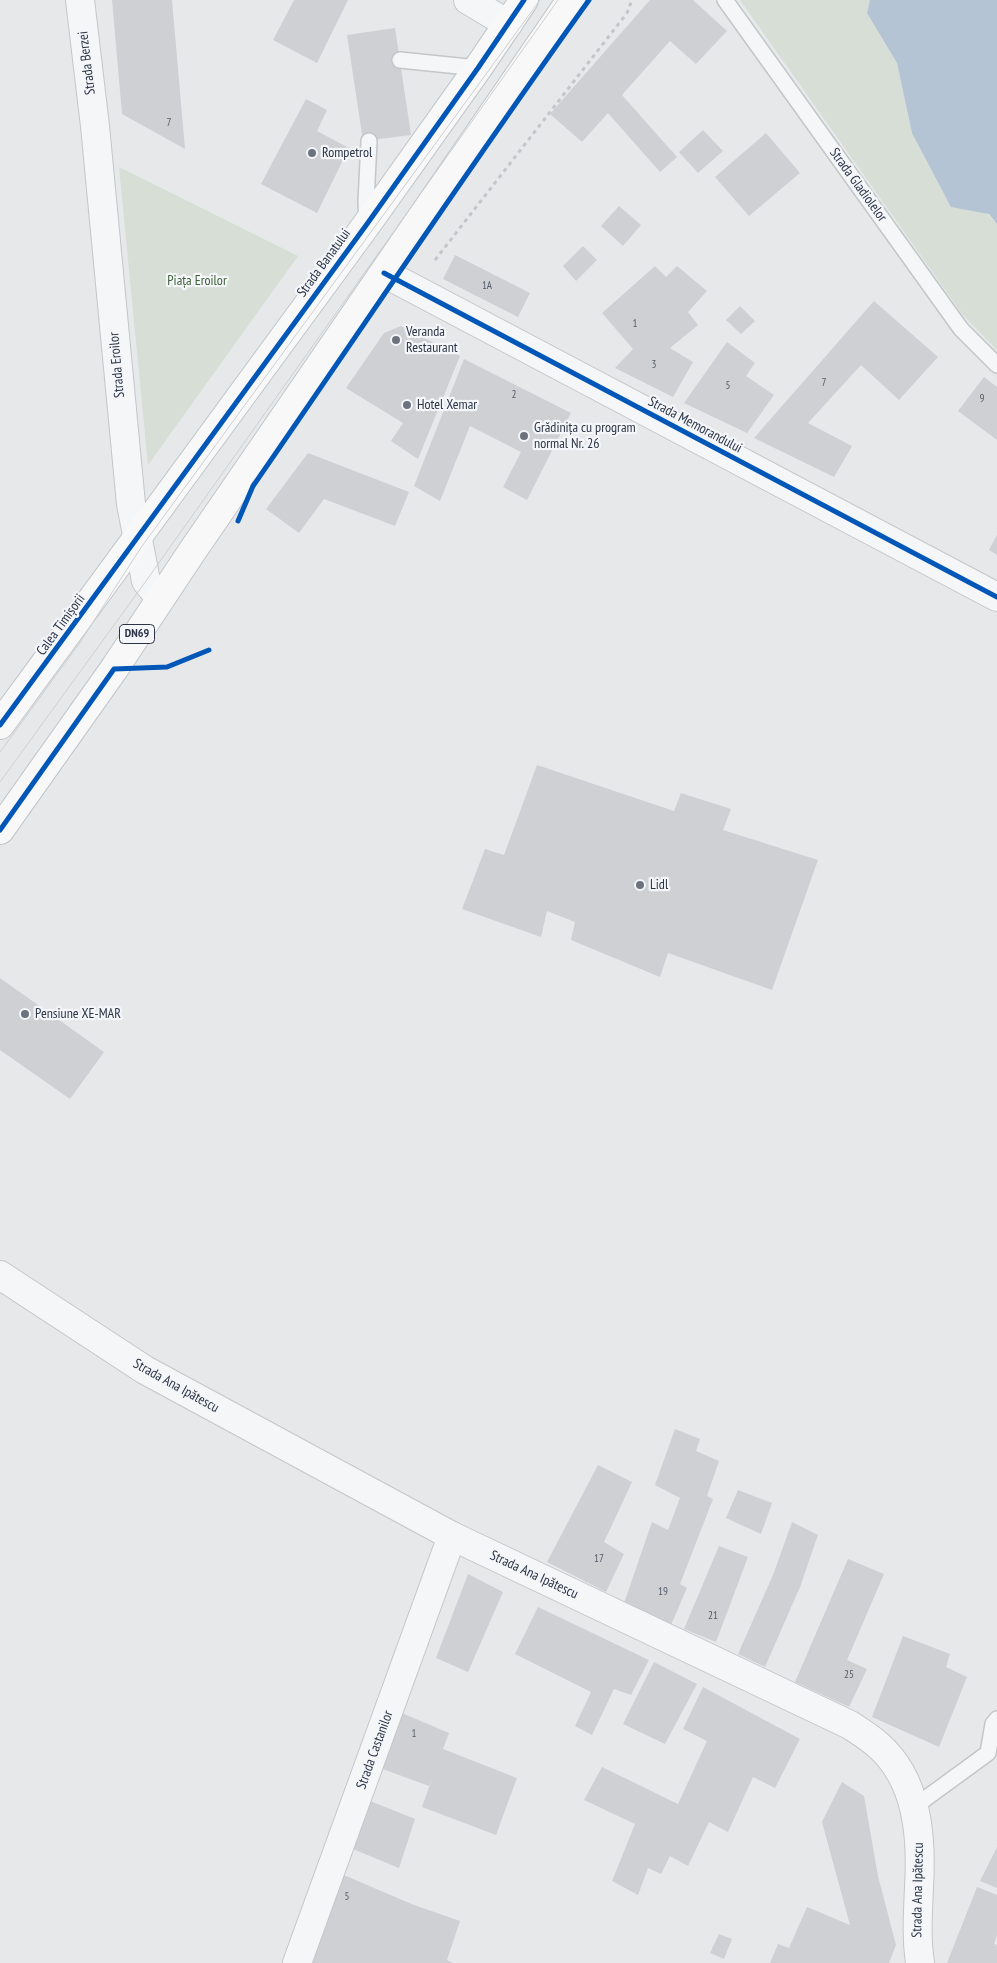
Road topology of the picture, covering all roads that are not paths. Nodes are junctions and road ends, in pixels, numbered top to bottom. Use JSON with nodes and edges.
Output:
{"nodes":[{"id":1,"x":80,"y":0,"type":"edge"},
{"id":2,"x":468,"y":0,"type":"edge"},
{"id":3,"x":524,"y":0,"type":"edge"},
{"id":4,"x":571,"y":0,"type":"edge"},
{"id":5,"x":725,"y":0,"type":"edge"},
{"id":6,"x":508,"y":24,"type":"junction"},
{"id":7,"x":400,"y":60,"type":"dead end"},
{"id":8,"x":478,"y":68,"type":"junction"},
{"id":9,"x":94,"y":126,"type":"joint"},
{"id":10,"x":369,"y":141,"type":"dead end"},
{"id":11,"x":367,"y":224,"type":"junction"},
{"id":12,"x":384,"y":273,"type":"junction"},
{"id":13,"x":997,"y":365,"type":"edge"},
{"id":14,"x":137,"y":536,"type":"junction"},
{"id":15,"x":997,"y":597,"type":"edge"},
{"id":16,"x":160,"y":598,"type":"junction"},
{"id":17,"x":0,"y":725,"type":"edge"},
{"id":18,"x":0,"y":830,"type":"edge"},
{"id":19,"x":0,"y":1274,"type":"edge"},
{"id":20,"x":452,"y":1536,"type":"junction"},
{"id":21,"x":997,"y":1719,"type":"edge"},
{"id":22,"x":992,"y":1753,"type":"edge"},
{"id":23,"x":914,"y":1806,"type":"junction"},
{"id":24,"x":914,"y":1956,"type":"edge"},
{"id":25,"x":297,"y":1963,"type":"edge"}],
"edges":[{"from":1,"to":9,"type":"street","name":"Strada Berzei"},
{"from":2,"to":6,"type":"street"},
{"from":3,"to":6,"type":"main road","name":"Strada Banatului"},
{"from":4,"to":12,"type":"main road","number":"DN69"},
{"from":5,"to":13,"type":"lane","name":"Strada Gladiolelor"},
{"from":6,"to":8,"type":"main road","name":"Strada Banatului"},
{"from":7,"to":8,"type":"lane"},
{"from":8,"to":11,"type":"main road","name":"Strada Banatului"},
{"from":9,"to":14,"type":"street","name":"Strada Eroilor"},
{"from":10,"to":11,"type":"lane"},
{"from":11,"to":14,"type":"main road","name":"Strada Banatului"},
{"from":12,"to":15,"type":"street","name":"Strada Memorandului"},
{"from":12,"to":16,"type":"main road","number":"DN69"},
{"from":14,"to":16,"type":"street","name":"Strada Eroilor"},
{"from":14,"to":17,"type":"main road","name":"Calea Timișorii"},
{"from":16,"to":18,"type":"main road","number":"DN69"},
{"from":19,"to":20,"type":"street","name":"Strada Ana Ipătescu"},
{"from":20,"to":23,"type":"street","name":"Strada Ana Ipătescu"},
{"from":20,"to":25,"type":"street","name":"Strada Castanilor"},
{"from":21,"to":22,"type":"lane"},
{"from":22,"to":23,"type":"lane"},
{"from":23,"to":24,"type":"street","name":"Strada Ana Ipătescu"}]}
